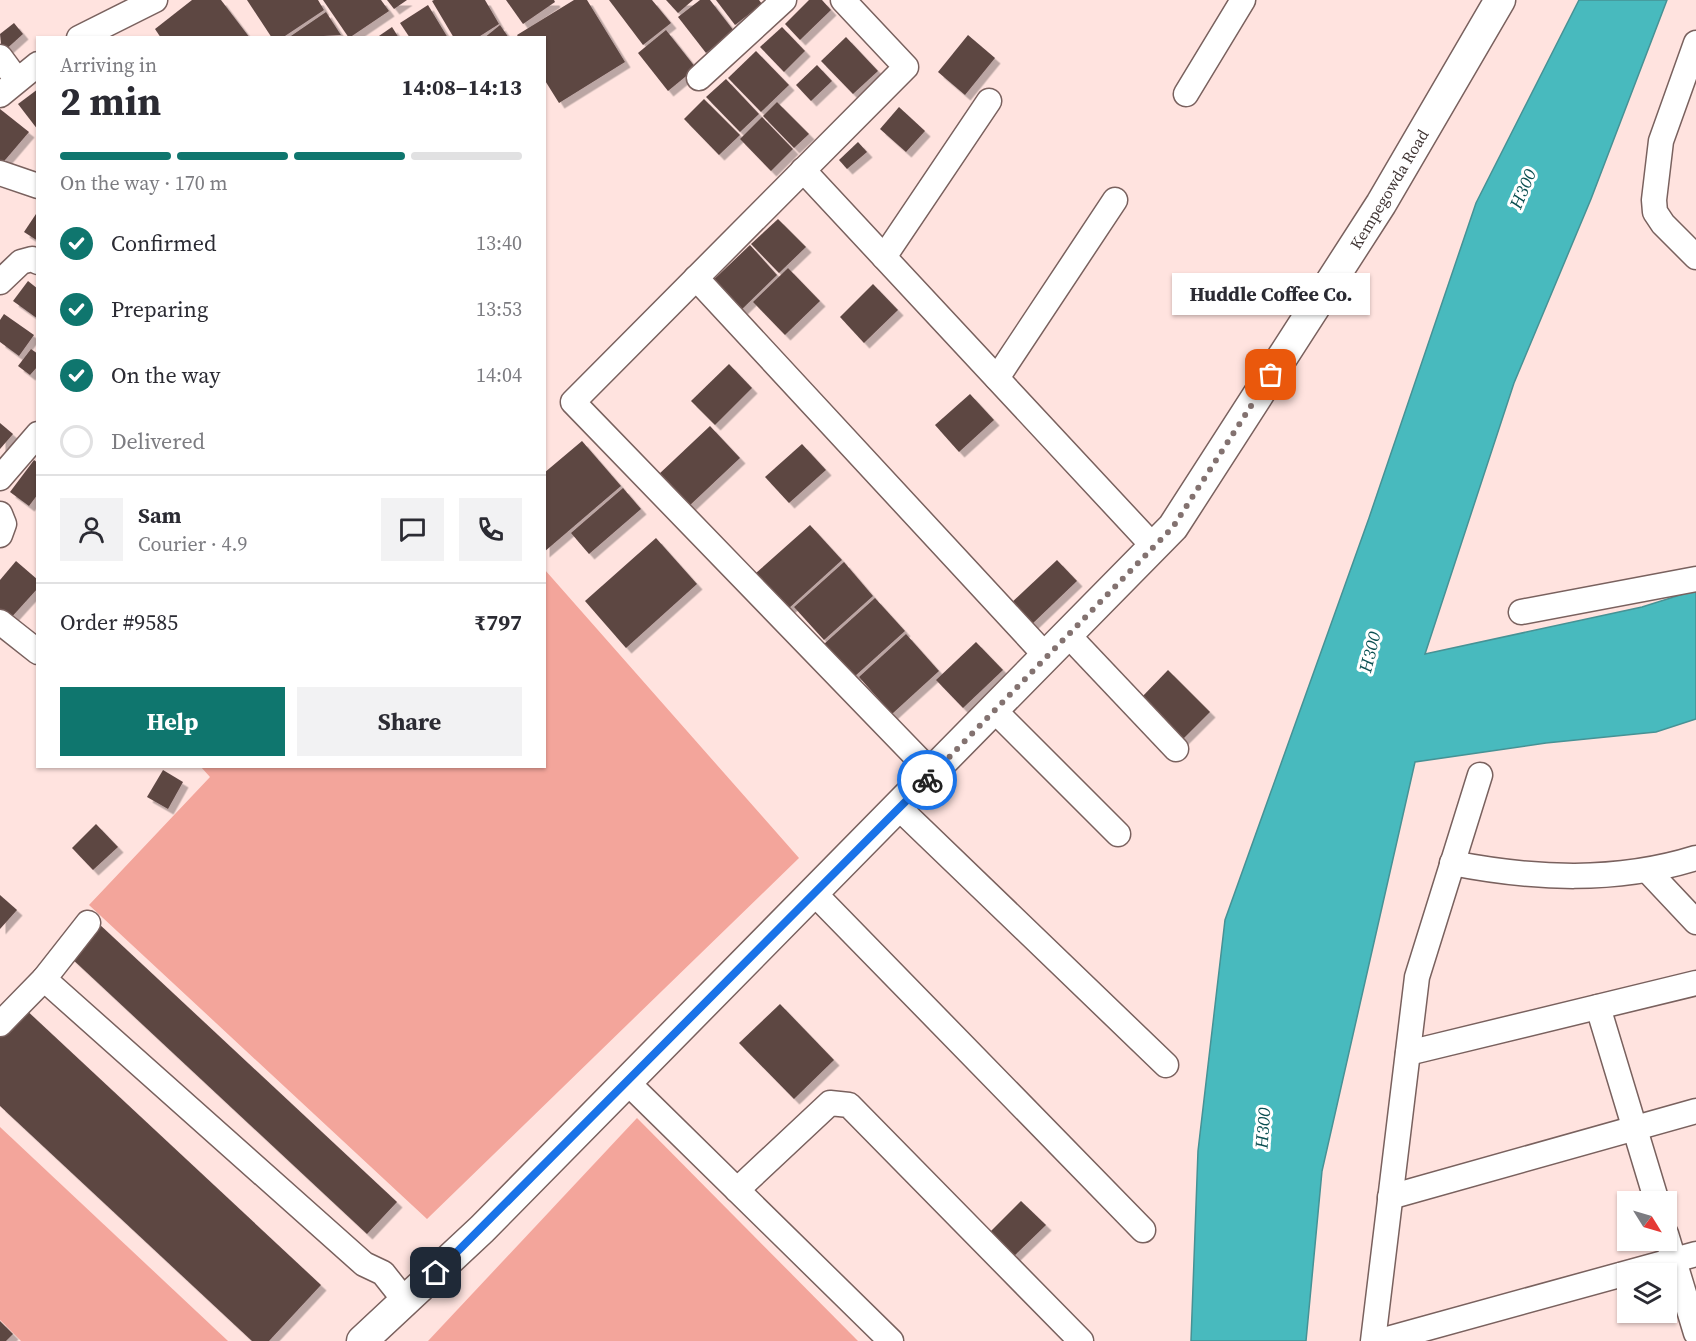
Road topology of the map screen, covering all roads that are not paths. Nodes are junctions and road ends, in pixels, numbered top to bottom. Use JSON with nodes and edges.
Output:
{"nodes":[{"id":1,"x":155,"y":0,"type":"edge"},
{"id":2,"x":784,"y":0,"type":"edge"},
{"id":3,"x":843,"y":0,"type":"edge"},
{"id":4,"x":1243,"y":0,"type":"edge"},
{"id":5,"x":1500,"y":0,"type":"edge"},
{"id":6,"x":83,"y":36,"type":"edge"},
{"id":7,"x":1694,"y":55,"type":"edge"},
{"id":8,"x":0,"y":57,"type":"edge"},
{"id":9,"x":36,"y":66,"type":"edge"},
{"id":10,"x":699,"y":78,"type":"dead end"},
{"id":11,"x":8,"y":87,"type":"edge"},
{"id":12,"x":1186,"y":94,"type":"dead end"},
{"id":13,"x":989,"y":101,"type":"dead end"},
{"id":14,"x":803,"y":171,"type":"junction"},
{"id":15,"x":0,"y":173,"type":"edge"},
{"id":16,"x":36,"y":185,"type":"edge"},
{"id":17,"x":1114,"y":200,"type":"dead end"},
{"id":18,"x":884,"y":257,"type":"junction"},
{"id":19,"x":1696,"y":257,"type":"edge"},
{"id":20,"x":36,"y":261,"type":"edge"},
{"id":21,"x":696,"y":279,"type":"junction"},
{"id":22,"x":0,"y":282,"type":"edge"},
{"id":23,"x":997,"y":378,"type":"junction"},
{"id":24,"x":36,"y":436,"type":"edge"},
{"id":25,"x":0,"y":478,"type":"edge"},
{"id":26,"x":0,"y":514,"type":"edge"},
{"id":27,"x":0,"y":535,"type":"edge"},
{"id":28,"x":1154,"y":547,"type":"junction"},
{"id":29,"x":1696,"y":579,"type":"edge"},
{"id":30,"x":1521,"y":612,"type":"dead end"},
{"id":31,"x":0,"y":622,"type":"edge"},
{"id":32,"x":1068,"y":635,"type":"junction"},
{"id":33,"x":36,"y":650,"type":"edge"},
{"id":34,"x":1047,"y":657,"type":"junction"},
{"id":35,"x":994,"y":711,"type":"junction"},
{"id":36,"x":1176,"y":749,"type":"dead end"},
{"id":37,"x":933,"y":774,"type":"junction"},
{"id":38,"x":1479,"y":775,"type":"dead end"},
{"id":39,"x":899,"y":808,"type":"junction"},
{"id":40,"x":1118,"y":834,"type":"dead end"},
{"id":41,"x":1696,"y":858,"type":"edge"},
{"id":42,"x":1452,"y":863,"type":"junction"},
{"id":43,"x":1648,"y":871,"type":"junction"},
{"id":44,"x":814,"y":893,"type":"junction"},
{"id":45,"x":1696,"y":922,"type":"edge"},
{"id":46,"x":88,"y":923,"type":"dead end"},
{"id":47,"x":45,"y":979,"type":"junction"},
{"id":48,"x":1696,"y":983,"type":"edge"},
{"id":49,"x":1598,"y":1007,"type":"junction"},
{"id":50,"x":0,"y":1024,"type":"edge"},
{"id":51,"x":1408,"y":1053,"type":"junction"},
{"id":52,"x":1166,"y":1065,"type":"dead end"},
{"id":53,"x":627,"y":1082,"type":"junction"},
{"id":54,"x":1696,"y":1111,"type":"edge"},
{"id":55,"x":1634,"y":1128,"type":"junction"},
{"id":56,"x":737,"y":1190,"type":"junction"},
{"id":57,"x":1654,"y":1191,"type":"edge"},
{"id":58,"x":1390,"y":1197,"type":"junction"},
{"id":59,"x":1143,"y":1230,"type":"dead end"},
{"id":60,"x":1685,"y":1257,"type":"edge"},
{"id":61,"x":401,"y":1305,"type":"junction"},
{"id":62,"x":1696,"y":1333,"type":"edge"},
{"id":63,"x":362,"y":1341,"type":"edge"},
{"id":64,"x":891,"y":1341,"type":"edge"},
{"id":65,"x":1081,"y":1341,"type":"edge"},
{"id":66,"x":1373,"y":1341,"type":"edge"},
{"id":67,"x":1380,"y":1341,"type":"edge"}],
"edges":[{"from":1,"to":6,"type":"street"},
{"from":2,"to":10,"type":"street"},
{"from":3,"to":14,"type":"street"},
{"from":4,"to":12,"type":"street"},
{"from":5,"to":28,"type":"street","name":"Kempegowda Road"},
{"from":7,"to":19,"type":"street"},
{"from":8,"to":11,"type":"street"},
{"from":9,"to":11,"type":"street"},
{"from":13,"to":18,"type":"street"},
{"from":14,"to":18,"type":"street"},
{"from":14,"to":21,"type":"street"},
{"from":15,"to":16,"type":"street"},
{"from":17,"to":23,"type":"street"},
{"from":18,"to":23,"type":"street"},
{"from":20,"to":22,"type":"street"},
{"from":21,"to":34,"type":"street"},
{"from":21,"to":37,"type":"street"},
{"from":23,"to":28,"type":"street"},
{"from":24,"to":25,"type":"street"},
{"from":26,"to":27,"type":"street"},
{"from":28,"to":32,"type":"street","name":"Kempegowda Road"},
{"from":29,"to":30,"type":"street"},
{"from":31,"to":33,"type":"street"},
{"from":32,"to":34,"type":"street","name":"Kempegowda Road"},
{"from":32,"to":36,"type":"street"},
{"from":34,"to":35,"type":"street","name":"Kempegowda Road"},
{"from":35,"to":37,"type":"street","name":"Kempegowda Road"},
{"from":35,"to":40,"type":"street"},
{"from":37,"to":39,"type":"street","name":"Kempegowda Road"},
{"from":38,"to":42,"type":"street"},
{"from":39,"to":44,"type":"street","name":"Kempegowda Road"},
{"from":39,"to":52,"type":"street"},
{"from":41,"to":43,"type":"street"},
{"from":42,"to":43,"type":"street"},
{"from":42,"to":51,"type":"street"},
{"from":43,"to":45,"type":"street"},
{"from":44,"to":53,"type":"street","name":"Kempegowda Road"},
{"from":44,"to":59,"type":"street"},
{"from":46,"to":47,"type":"street"},
{"from":47,"to":50,"type":"street"},
{"from":47,"to":61,"type":"street"},
{"from":48,"to":49,"type":"street"},
{"from":49,"to":51,"type":"street"},
{"from":49,"to":55,"type":"street"},
{"from":51,"to":58,"type":"street"},
{"from":53,"to":56,"type":"street"},
{"from":53,"to":61,"type":"street","name":"Kempegowda Road"},
{"from":54,"to":55,"type":"street"},
{"from":55,"to":57,"type":"street"},
{"from":55,"to":58,"type":"street"},
{"from":56,"to":64,"type":"street"},
{"from":56,"to":65,"type":"street"},
{"from":58,"to":66,"type":"street"},
{"from":60,"to":62,"type":"street"},
{"from":60,"to":67,"type":"street"},
{"from":61,"to":63,"type":"street","name":"Kempegowda Road"}]}
